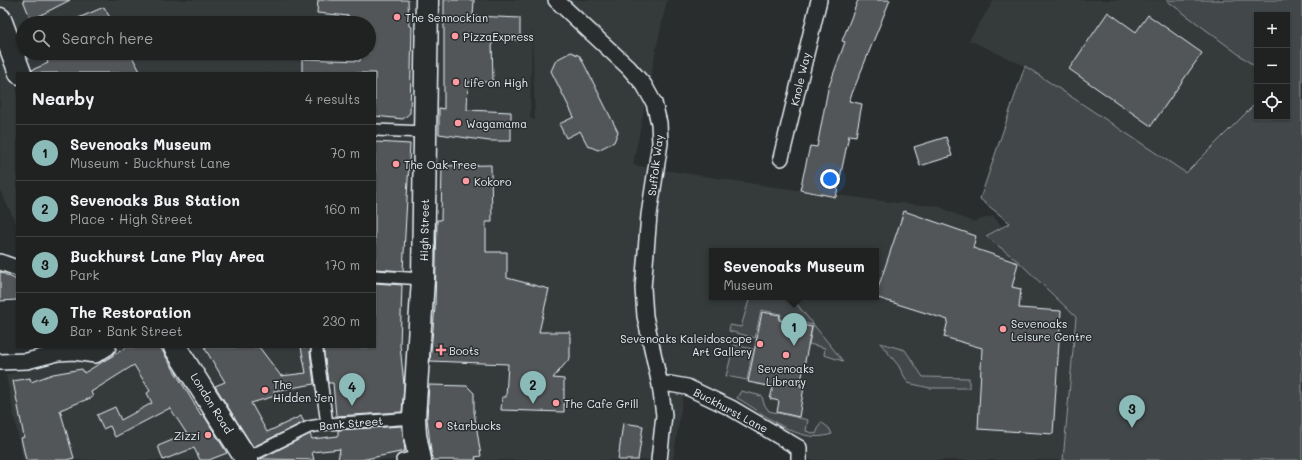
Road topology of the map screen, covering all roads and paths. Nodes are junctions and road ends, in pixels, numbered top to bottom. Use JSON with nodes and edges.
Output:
{"nodes":[{"id":1,"x":427,"y":0,"type":"edge"},
{"id":2,"x":556,"y":0,"type":"edge"},
{"id":3,"x":819,"y":0,"type":"edge"},
{"id":4,"x":0,"y":19,"type":"edge"},
{"id":5,"x":20,"y":72,"type":"edge"},
{"id":6,"x":376,"y":130,"type":"edge"},
{"id":7,"x":425,"y":132,"type":"junction"},
{"id":8,"x":782,"y":158,"type":"dead end"},
{"id":9,"x":0,"y":262,"type":"edge"},
{"id":10,"x":16,"y":268,"type":"edge"},
{"id":11,"x":376,"y":276,"type":"edge"},
{"id":12,"x":423,"y":280,"type":"junction"},
{"id":13,"x":106,"y":348,"type":"edge"},
{"id":14,"x":176,"y":348,"type":"edge"},
{"id":15,"x":73,"y":349,"type":"edge"},
{"id":16,"x":317,"y":351,"type":"dead end"},
{"id":17,"x":0,"y":362,"type":"edge"},
{"id":18,"x":660,"y":385,"type":"junction"},
{"id":19,"x":414,"y":418,"type":"junction"},
{"id":20,"x":327,"y":424,"type":"junction"},
{"id":21,"x":799,"y":454,"type":"edge"},
{"id":22,"x":247,"y":459,"type":"edge"},
{"id":23,"x":414,"y":459,"type":"edge"},
{"id":24,"x":659,"y":460,"type":"edge"}],
"edges":[{"from":1,"to":7,"type":"main road","name":"High Street"},
{"from":2,"to":18,"type":"street","name":"Suffolk Way"},
{"from":3,"to":8,"type":"street","name":"Knole Way"},
{"from":4,"to":5,"type":"main road"},
{"from":6,"to":7,"type":"street"},
{"from":7,"to":12,"type":"main road","name":"High Street"},
{"from":9,"to":10,"type":"street"},
{"from":11,"to":12,"type":"street"},
{"from":12,"to":19,"type":"main road","name":"High Street"},
{"from":13,"to":15,"type":"street"},
{"from":14,"to":22,"type":"main road","name":"London Road"},
{"from":15,"to":17,"type":"street"},
{"from":16,"to":20,"type":"street"},
{"from":18,"to":21,"type":"street","name":"Buckhurst Lane"},
{"from":18,"to":24,"type":"street","name":"Suffolk Way"},
{"from":19,"to":20,"type":"street","name":"Bank Street"},
{"from":19,"to":23,"type":"main road","name":"High Street"},
{"from":20,"to":22,"type":"street","name":"Bank Street"}]}
